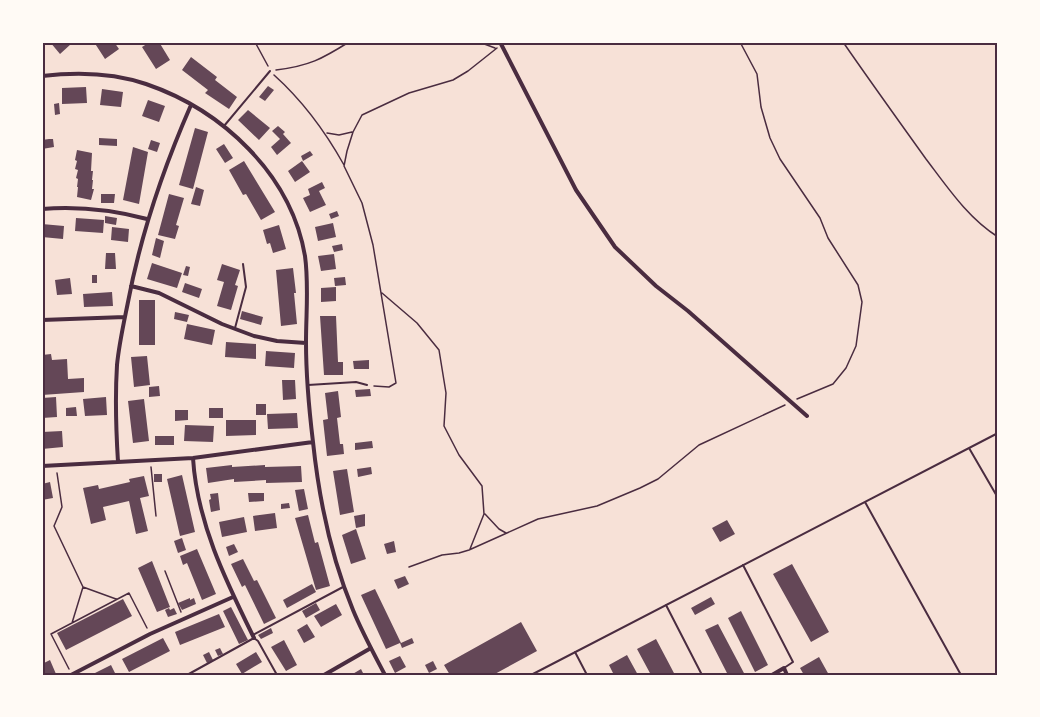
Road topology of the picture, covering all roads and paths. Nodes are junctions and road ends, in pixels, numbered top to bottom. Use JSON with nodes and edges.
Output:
{"nodes":[{"id":1,"x":255,"y":42,"type":"edge"},
{"id":2,"x":350,"y":42,"type":"edge"},
{"id":3,"x":480,"y":42,"type":"edge"},
{"id":4,"x":740,"y":42,"type":"edge"},
{"id":5,"x":843,"y":42,"type":"edge"},
{"id":6,"x":501,"y":44,"type":"edge"},
{"id":7,"x":496,"y":48,"type":"junction"},
{"id":8,"x":270,"y":71,"type":"junction"},
{"id":9,"x":42,"y":76,"type":"edge"},
{"id":10,"x":191,"y":105,"type":"junction"},
{"id":11,"x":224,"y":126,"type":"junction"},
{"id":12,"x":353,"y":132,"type":"junction"},
{"id":13,"x":326,"y":133,"type":"junction"},
{"id":14,"x":344,"y":166,"type":"junction"},
{"id":15,"x":42,"y":209,"type":"edge"},
{"id":16,"x":147,"y":219,"type":"junction"},
{"id":17,"x":998,"y":237,"type":"edge"},
{"id":18,"x":243,"y":264,"type":"dead end"},
{"id":19,"x":131,"y":286,"type":"junction"},
{"id":20,"x":382,"y":292,"type":"junction"},
{"id":21,"x":125,"y":317,"type":"junction"},
{"id":22,"x":42,"y":320,"type":"edge"},
{"id":23,"x":235,"y":330,"type":"junction"},
{"id":24,"x":306,"y":343,"type":"junction"},
{"id":25,"x":308,"y":385,"type":"junction"},
{"id":26,"x":367,"y":385,"type":"joint"},
{"id":27,"x":792,"y":401,"type":"junction"},
{"id":28,"x":807,"y":416,"type":"dead end"},
{"id":29,"x":998,"y":433,"type":"edge"},
{"id":30,"x":313,"y":442,"type":"junction"},
{"id":31,"x":969,"y":448,"type":"junction"},
{"id":32,"x":193,"y":458,"type":"junction"},
{"id":33,"x":150,"y":460,"type":"junction"},
{"id":34,"x":118,"y":462,"type":"junction"},
{"id":35,"x":42,"y":466,"type":"edge"},
{"id":36,"x":56,"y":466,"type":"junction"},
{"id":37,"x":998,"y":498,"type":"edge"},
{"id":38,"x":865,"y":502,"type":"junction"},
{"id":39,"x":484,"y":514,"type":"junction"},
{"id":40,"x":156,"y":516,"type":"dead end"},
{"id":41,"x":508,"y":534,"type":"junction"},
{"id":42,"x":469,"y":550,"type":"junction"},
{"id":43,"x":743,"y":566,"type":"junction"},
{"id":44,"x":409,"y":567,"type":"dead end"},
{"id":45,"x":165,"y":571,"type":"dead end"},
{"id":46,"x":344,"y":586,"type":"junction"},
{"id":47,"x":83,"y":587,"type":"junction"},
{"id":48,"x":233,"y":597,"type":"junction"},
{"id":49,"x":117,"y":599,"type":"junction"},
{"id":50,"x":666,"y":605,"type":"junction"},
{"id":51,"x":183,"y":619,"type":"junction"},
{"id":52,"x":72,"y":623,"type":"junction"},
{"id":53,"x":150,"y":634,"type":"junction"},
{"id":54,"x":254,"y":637,"type":"junction"},
{"id":55,"x":371,"y":648,"type":"junction"},
{"id":56,"x":575,"y":652,"type":"junction"},
{"id":57,"x":784,"y":668,"type":"junction"},
{"id":58,"x":71,"y":675,"type":"edge"},
{"id":59,"x":187,"y":675,"type":"edge"},
{"id":60,"x":277,"y":675,"type":"edge"},
{"id":61,"x":324,"y":675,"type":"edge"},
{"id":62,"x":385,"y":675,"type":"edge"},
{"id":63,"x":531,"y":675,"type":"edge"},
{"id":64,"x":587,"y":675,"type":"edge"},
{"id":65,"x":702,"y":675,"type":"edge"},
{"id":66,"x":772,"y":675,"type":"edge"},
{"id":67,"x":787,"y":675,"type":"edge"},
{"id":68,"x":961,"y":675,"type":"edge"}],
"edges":[{"from":1,"to":8,"type":"path"},
{"from":2,"to":8,"type":"path"},
{"from":3,"to":7,"type":"path"},
{"from":4,"to":27,"type":"path"},
{"from":5,"to":17,"type":"path"},
{"from":6,"to":7,"type":"path"},
{"from":6,"to":27,"type":"street"},
{"from":7,"to":12,"type":"path"},
{"from":8,"to":11,"type":"lane"},
{"from":8,"to":13,"type":"path"},
{"from":9,"to":10,"type":"street"},
{"from":10,"to":11,"type":"street"},
{"from":10,"to":16,"type":"street"},
{"from":11,"to":24,"type":"street"},
{"from":12,"to":13,"type":"path"},
{"from":12,"to":14,"type":"path"},
{"from":13,"to":14,"type":"path"},
{"from":14,"to":20,"type":"path"},
{"from":15,"to":16,"type":"street"},
{"from":16,"to":19,"type":"street"},
{"from":18,"to":23,"type":"lane"},
{"from":19,"to":21,"type":"street"},
{"from":19,"to":23,"type":"street"},
{"from":20,"to":26,"type":"path"},
{"from":20,"to":39,"type":"path"},
{"from":21,"to":22,"type":"street"},
{"from":21,"to":34,"type":"street"},
{"from":23,"to":24,"type":"street"},
{"from":24,"to":25,"type":"street"},
{"from":25,"to":26,"type":"lane"},
{"from":25,"to":30,"type":"street"},
{"from":27,"to":28,"type":"street"},
{"from":27,"to":41,"type":"path"},
{"from":29,"to":31,"type":"lane"},
{"from":30,"to":32,"type":"street"},
{"from":30,"to":46,"type":"street"},
{"from":31,"to":37,"type":"lane"},
{"from":31,"to":38,"type":"lane"},
{"from":32,"to":33,"type":"street"},
{"from":32,"to":48,"type":"street"},
{"from":33,"to":34,"type":"street"},
{"from":33,"to":40,"type":"path"},
{"from":34,"to":36,"type":"street"},
{"from":35,"to":36,"type":"street"},
{"from":36,"to":47,"type":"path"},
{"from":38,"to":43,"type":"lane"},
{"from":38,"to":68,"type":"lane"},
{"from":39,"to":41,"type":"path"},
{"from":39,"to":42,"type":"path"},
{"from":41,"to":42,"type":"path"},
{"from":42,"to":44,"type":"path"},
{"from":43,"to":50,"type":"lane"},
{"from":43,"to":57,"type":"lane"},
{"from":45,"to":51,"type":"path"},
{"from":46,"to":54,"type":"lane"},
{"from":46,"to":55,"type":"street"},
{"from":47,"to":49,"type":"path"},
{"from":47,"to":52,"type":"path"},
{"from":48,"to":51,"type":"street"},
{"from":48,"to":54,"type":"street"},
{"from":49,"to":52,"type":"path"},
{"from":49,"to":53,"type":"path"},
{"from":50,"to":56,"type":"lane"},
{"from":50,"to":65,"type":"lane"},
{"from":51,"to":53,"type":"street"},
{"from":52,"to":58,"type":"path"},
{"from":53,"to":58,"type":"street"},
{"from":54,"to":59,"type":"lane"},
{"from":54,"to":60,"type":"lane"},
{"from":55,"to":61,"type":"street"},
{"from":55,"to":62,"type":"street"},
{"from":56,"to":63,"type":"lane"},
{"from":56,"to":64,"type":"lane"},
{"from":57,"to":66,"type":"street"},
{"from":57,"to":67,"type":"street"}]}
